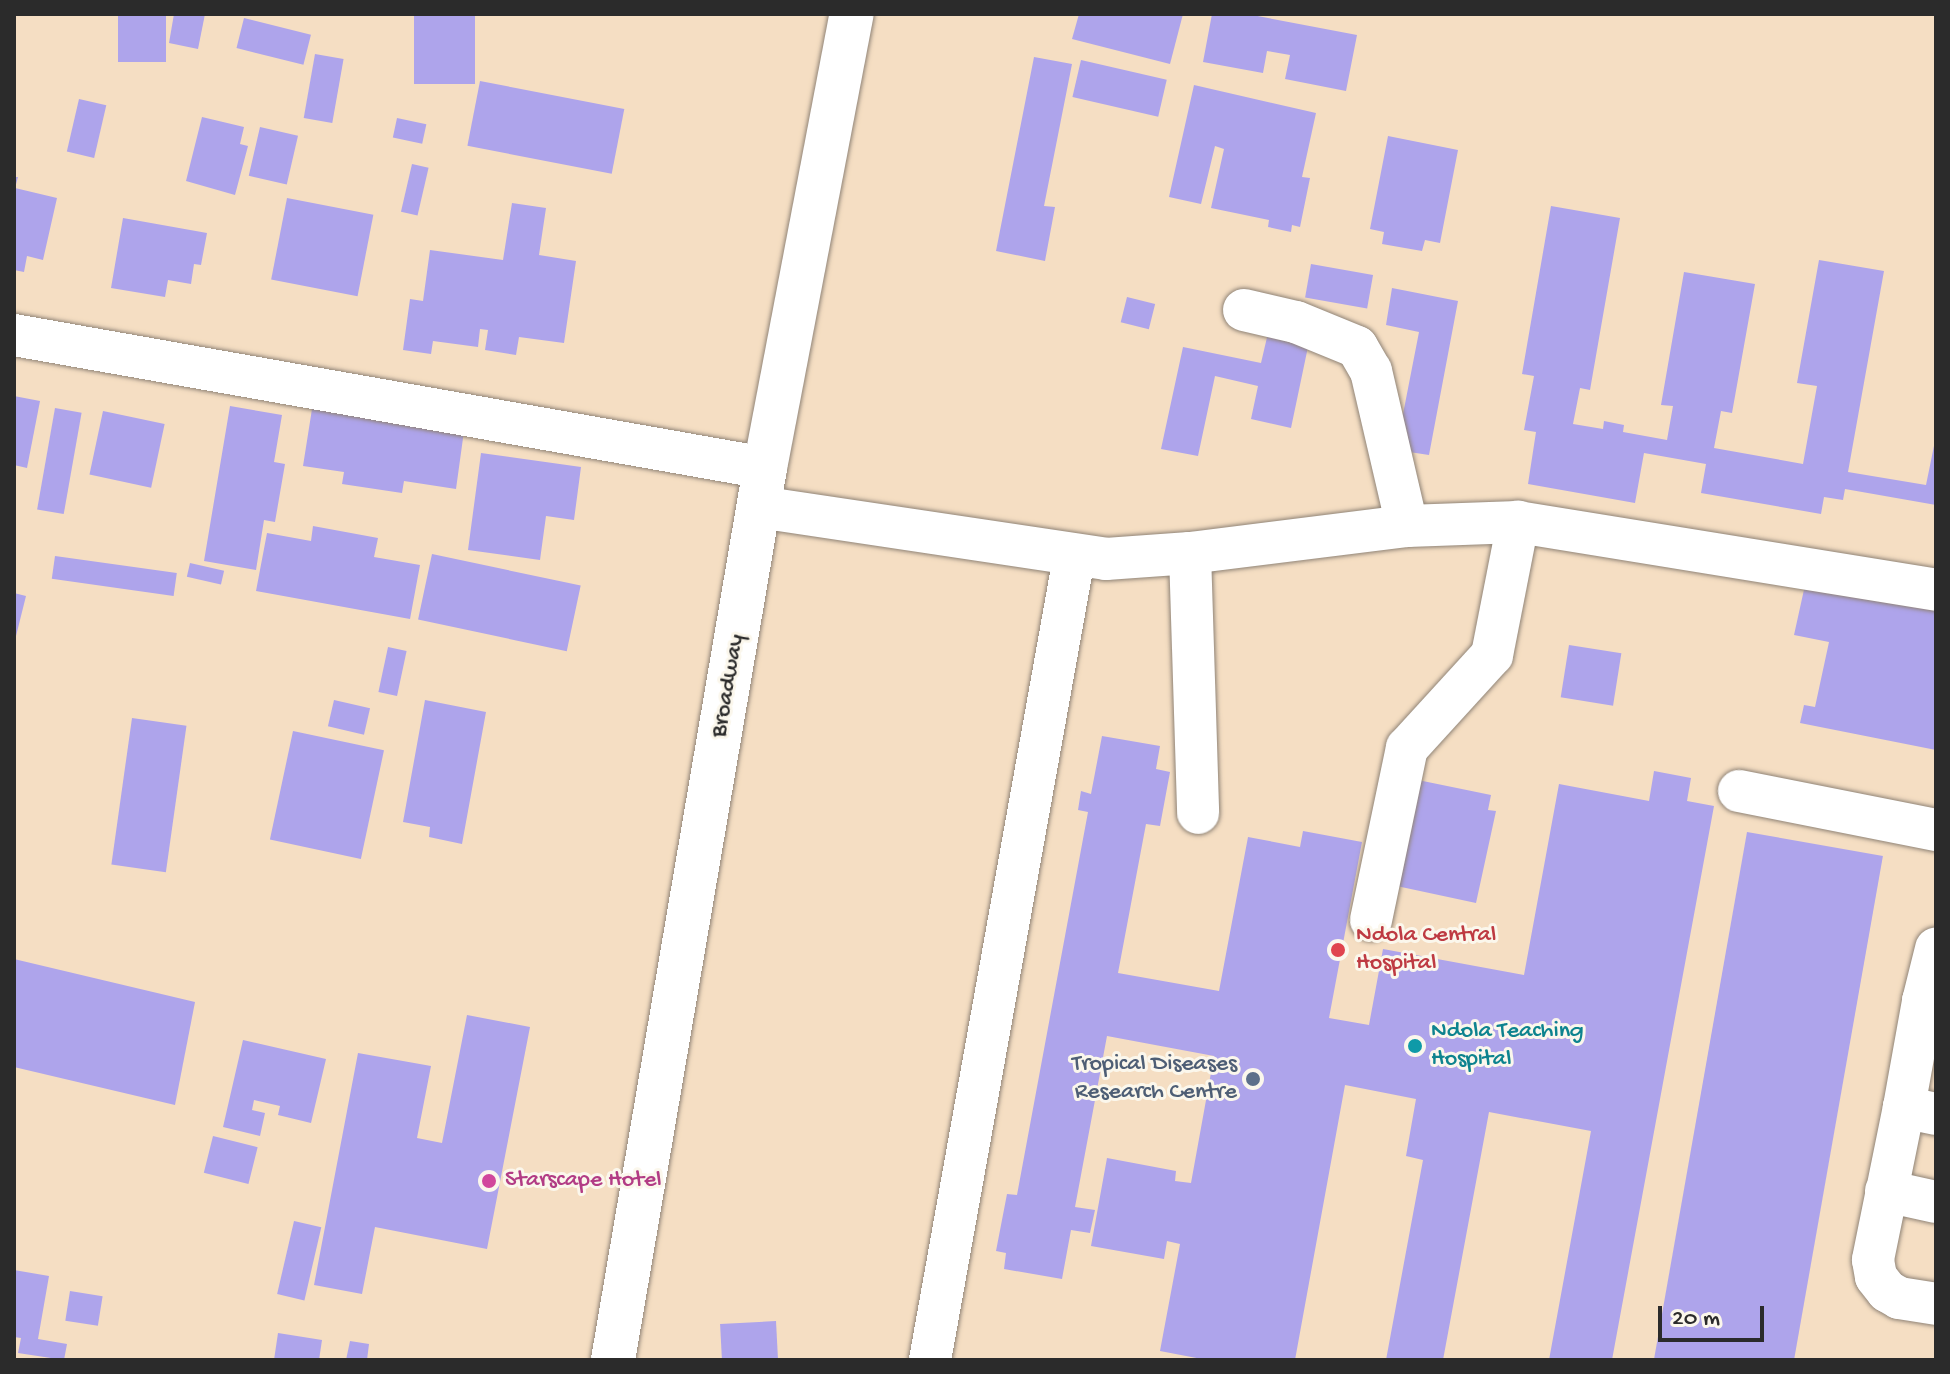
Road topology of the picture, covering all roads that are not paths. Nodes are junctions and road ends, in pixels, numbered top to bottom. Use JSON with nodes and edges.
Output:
{"nodes":[{"id":1,"x":852,"y":14,"type":"edge"},
{"id":2,"x":1244,"y":310,"type":"dead end"},
{"id":3,"x":14,"y":335,"type":"edge"},
{"id":4,"x":762,"y":487,"type":"junction"},
{"id":5,"x":1518,"y":522,"type":"junction"},
{"id":6,"x":1407,"y":526,"type":"junction"},
{"id":7,"x":1190,"y":553,"type":"junction"},
{"id":8,"x":1074,"y":557,"type":"junction"},
{"id":9,"x":1936,"y":590,"type":"edge"},
{"id":10,"x":1739,"y":791,"type":"dead end"},
{"id":11,"x":1198,"y":813,"type":"dead end"},
{"id":12,"x":1936,"y":830,"type":"edge"},
{"id":13,"x":1371,"y":920,"type":"dead end"},
{"id":14,"x":1936,"y":949,"type":"edge"},
{"id":15,"x":1930,"y":1002,"type":"edge"},
{"id":16,"x":1920,"y":1110,"type":"edge"},
{"id":17,"x":1886,"y":1191,"type":"junction"},
{"id":18,"x":1936,"y":1202,"type":"edge"},
{"id":19,"x":1936,"y":1304,"type":"edge"},
{"id":20,"x":613,"y":1360,"type":"edge"},
{"id":21,"x":930,"y":1360,"type":"edge"}],
"edges":[{"from":1,"to":4,"type":"main road","name":"Broadway"},
{"from":2,"to":6,"type":"street"},
{"from":3,"to":4,"type":"street"},
{"from":4,"to":8,"type":"street"},
{"from":4,"to":20,"type":"main road","name":"Broadway"},
{"from":5,"to":6,"type":"street"},
{"from":5,"to":9,"type":"street"},
{"from":5,"to":13,"type":"street"},
{"from":6,"to":7,"type":"street"},
{"from":7,"to":8,"type":"street"},
{"from":7,"to":11,"type":"street"},
{"from":8,"to":21,"type":"street"},
{"from":10,"to":12,"type":"street"},
{"from":14,"to":15,"type":"street"},
{"from":15,"to":16,"type":"street"},
{"from":16,"to":17,"type":"street"},
{"from":17,"to":18,"type":"street"},
{"from":17,"to":19,"type":"street"}]}
